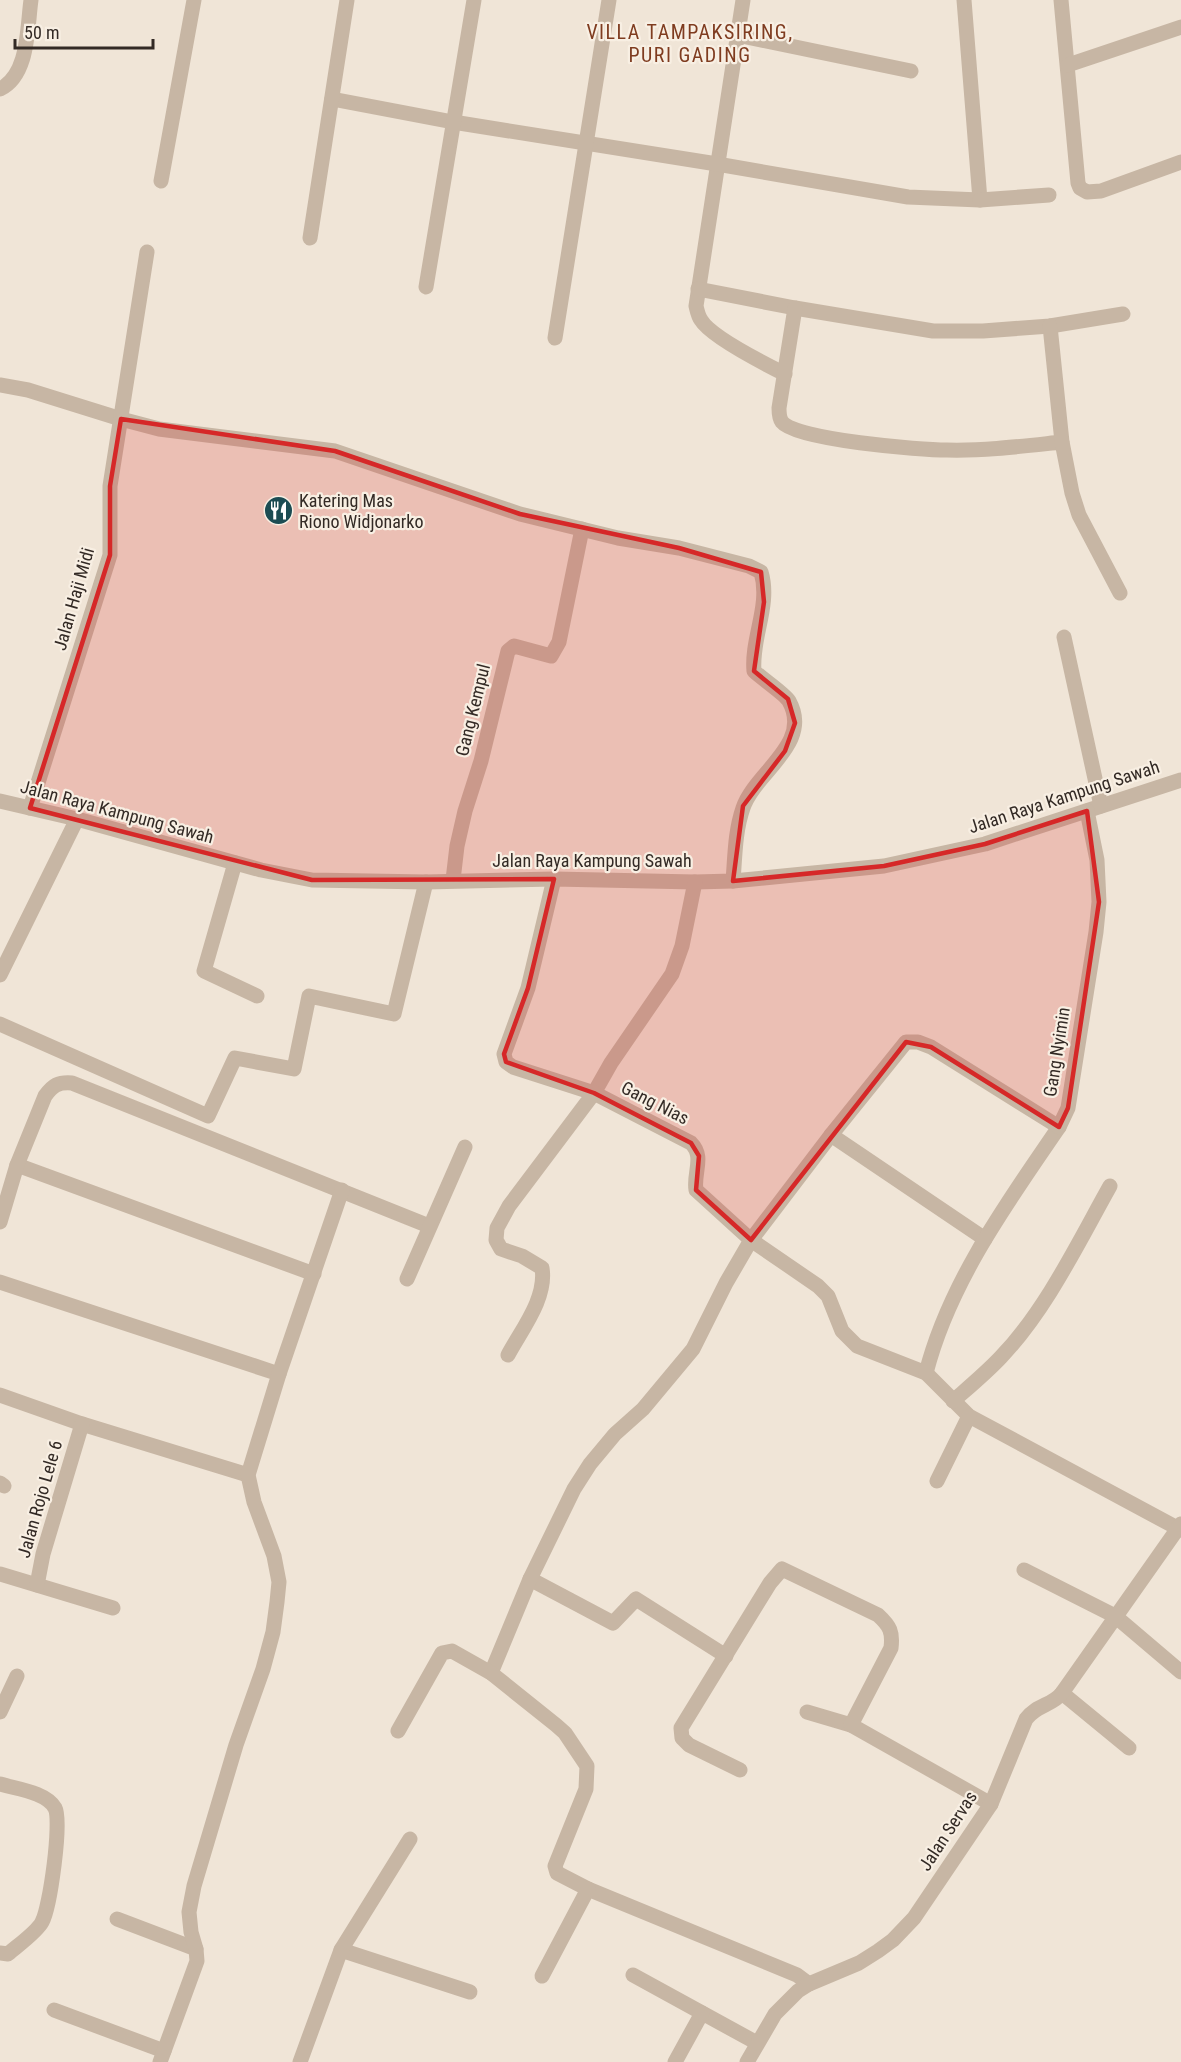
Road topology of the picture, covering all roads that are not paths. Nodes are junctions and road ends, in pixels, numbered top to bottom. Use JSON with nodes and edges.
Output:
{"nodes":[{"id":1,"x":31,"y":0,"type":"edge"},
{"id":2,"x":194,"y":0,"type":"edge"},
{"id":3,"x":347,"y":0,"type":"edge"},
{"id":4,"x":474,"y":0,"type":"edge"},
{"id":5,"x":609,"y":0,"type":"edge"},
{"id":6,"x":743,"y":0,"type":"edge"},
{"id":7,"x":964,"y":0,"type":"edge"},
{"id":8,"x":1061,"y":0,"type":"edge"},
{"id":9,"x":1181,"y":27,"type":"edge"},
{"id":10,"x":737,"y":35,"type":"junction"},
{"id":11,"x":1068,"y":65,"type":"junction"},
{"id":12,"x":911,"y":71,"type":"dead end"},
{"id":13,"x":0,"y":89,"type":"edge"},
{"id":14,"x":332,"y":99,"type":"junction"},
{"id":15,"x":453,"y":122,"type":"junction"},
{"id":16,"x":586,"y":144,"type":"junction"},
{"id":17,"x":1181,"y":162,"type":"edge"},
{"id":18,"x":717,"y":164,"type":"junction"},
{"id":19,"x":161,"y":181,"type":"dead end"},
{"id":20,"x":1049,"y":195,"type":"dead end"},
{"id":21,"x":980,"y":200,"type":"junction"},
{"id":22,"x":310,"y":238,"type":"dead end"},
{"id":23,"x":147,"y":252,"type":"dead end"},
{"id":24,"x":426,"y":288,"type":"dead end"},
{"id":25,"x":698,"y":288,"type":"junction"},
{"id":26,"x":795,"y":308,"type":"junction"},
{"id":27,"x":1123,"y":314,"type":"dead end"},
{"id":28,"x":1050,"y":326,"type":"junction"},
{"id":29,"x":555,"y":338,"type":"dead end"},
{"id":30,"x":785,"y":374,"type":"junction"},
{"id":31,"x":0,"y":385,"type":"edge"},
{"id":32,"x":121,"y":420,"type":"junction"},
{"id":33,"x":1062,"y":442,"type":"junction"},
{"id":34,"x":582,"y":529,"type":"junction"},
{"id":35,"x":1120,"y":593,"type":"dead end"},
{"id":36,"x":1064,"y":637,"type":"dead end"},
{"id":37,"x":1181,"y":780,"type":"edge"},
{"id":38,"x":0,"y":801,"type":"edge"},
{"id":39,"x":30,"y":808,"type":"junction"},
{"id":40,"x":1094,"y":808,"type":"junction"},
{"id":41,"x":77,"y":819,"type":"junction"},
{"id":42,"x":236,"y":863,"type":"junction"},
{"id":43,"x":554,"y":879,"type":"junction"},
{"id":44,"x":453,"y":880,"type":"junction"},
{"id":45,"x":734,"y":881,"type":"junction"},
{"id":46,"x":426,"y":882,"type":"junction"},
{"id":47,"x":695,"y":882,"type":"junction"},
{"id":48,"x":0,"y":975,"type":"edge"},
{"id":49,"x":257,"y":996,"type":"dead end"},
{"id":50,"x":0,"y":1024,"type":"edge"},
{"id":51,"x":594,"y":1093,"type":"junction"},
{"id":52,"x":1059,"y":1127,"type":"junction"},
{"id":53,"x":831,"y":1135,"type":"junction"},
{"id":54,"x":465,"y":1147,"type":"dead end"},
{"id":55,"x":17,"y":1165,"type":"junction"},
{"id":56,"x":1110,"y":1186,"type":"dead end"},
{"id":57,"x":342,"y":1190,"type":"junction"},
{"id":58,"x":0,"y":1222,"type":"edge"},
{"id":59,"x":429,"y":1226,"type":"junction"},
{"id":60,"x":985,"y":1239,"type":"junction"},
{"id":61,"x":752,"y":1240,"type":"junction"},
{"id":62,"x":314,"y":1274,"type":"junction"},
{"id":63,"x":407,"y":1279,"type":"dead end"},
{"id":64,"x":0,"y":1282,"type":"edge"},
{"id":65,"x":508,"y":1355,"type":"dead end"},
{"id":66,"x":279,"y":1374,"type":"junction"},
{"id":67,"x":926,"y":1374,"type":"junction"},
{"id":68,"x":0,"y":1395,"type":"edge"},
{"id":69,"x":953,"y":1401,"type":"junction"},
{"id":70,"x":969,"y":1416,"type":"junction"},
{"id":71,"x":82,"y":1424,"type":"junction"},
{"id":72,"x":248,"y":1475,"type":"junction"},
{"id":73,"x":937,"y":1481,"type":"dead end"},
{"id":74,"x":1180,"y":1528,"type":"edge"},
{"id":75,"x":1024,"y":1570,"type":"dead end"},
{"id":76,"x":0,"y":1574,"type":"edge"},
{"id":77,"x":530,"y":1579,"type":"junction"},
{"id":78,"x":37,"y":1585,"type":"junction"},
{"id":79,"x":112,"y":1608,"type":"dead end"},
{"id":80,"x":1115,"y":1616,"type":"junction"},
{"id":81,"x":726,"y":1656,"type":"junction"},
{"id":82,"x":1181,"y":1672,"type":"edge"},
{"id":83,"x":491,"y":1673,"type":"junction"},
{"id":84,"x":17,"y":1676,"type":"dead end"},
{"id":85,"x":1062,"y":1693,"type":"junction"},
{"id":86,"x":0,"y":1712,"type":"edge"},
{"id":87,"x":807,"y":1712,"type":"dead end"},
{"id":88,"x":851,"y":1725,"type":"junction"},
{"id":89,"x":398,"y":1731,"type":"dead end"},
{"id":90,"x":1129,"y":1749,"type":"dead end"},
{"id":91,"x":740,"y":1770,"type":"dead end"},
{"id":92,"x":0,"y":1784,"type":"edge"},
{"id":93,"x":991,"y":1804,"type":"junction"},
{"id":94,"x":410,"y":1839,"type":"dead end"},
{"id":95,"x":588,"y":1888,"type":"junction"},
{"id":96,"x":117,"y":1919,"type":"dead end"},
{"id":97,"x":196,"y":1948,"type":"junction"},
{"id":98,"x":341,"y":1950,"type":"junction"},
{"id":99,"x":0,"y":1953,"type":"edge"},
{"id":100,"x":633,"y":1975,"type":"dead end"},
{"id":101,"x":542,"y":1976,"type":"dead end"},
{"id":102,"x":808,"y":1984,"type":"junction"},
{"id":103,"x":470,"y":1992,"type":"dead end"},
{"id":104,"x":54,"y":2010,"type":"dead end"},
{"id":105,"x":702,"y":2013,"type":"junction"},
{"id":106,"x":757,"y":2043,"type":"junction"},
{"id":107,"x":162,"y":2057,"type":"edge"},
{"id":108,"x":300,"y":2062,"type":"edge"},
{"id":109,"x":675,"y":2062,"type":"edge"},
{"id":110,"x":747,"y":2062,"type":"edge"}],
"edges":[{"from":1,"to":13,"type":"street"},
{"from":2,"to":19,"type":"street"},
{"from":3,"to":14,"type":"street"},
{"from":4,"to":15,"type":"street"},
{"from":5,"to":16,"type":"street"},
{"from":6,"to":10,"type":"street"},
{"from":7,"to":21,"type":"street"},
{"from":8,"to":11,"type":"street"},
{"from":9,"to":11,"type":"street"},
{"from":10,"to":12,"type":"street"},
{"from":10,"to":18,"type":"street"},
{"from":11,"to":17,"type":"street"},
{"from":14,"to":15,"type":"street"},
{"from":14,"to":22,"type":"street"},
{"from":15,"to":16,"type":"street"},
{"from":15,"to":24,"type":"street"},
{"from":16,"to":18,"type":"street"},
{"from":16,"to":29,"type":"street"},
{"from":18,"to":21,"type":"street"},
{"from":18,"to":25,"type":"street"},
{"from":20,"to":21,"type":"street"},
{"from":23,"to":32,"type":"street","name":"Jalan Haji Midi"},
{"from":25,"to":26,"type":"street"},
{"from":25,"to":30,"type":"street"},
{"from":26,"to":28,"type":"street"},
{"from":26,"to":30,"type":"street"},
{"from":27,"to":28,"type":"street"},
{"from":28,"to":33,"type":"street"},
{"from":30,"to":33,"type":"street"},
{"from":31,"to":32,"type":"street"},
{"from":32,"to":34,"type":"street"},
{"from":32,"to":39,"type":"street","name":"Jalan Haji Midi"},
{"from":33,"to":35,"type":"street"},
{"from":34,"to":44,"type":"street","name":"Gang Kempul"},
{"from":34,"to":45,"type":"street"},
{"from":36,"to":40,"type":"street","name":"Gang Nyimin"},
{"from":37,"to":40,"type":"street","name":"Jalan Raya Kampung Sawah"},
{"from":38,"to":39,"type":"street","name":"Jalan Raya Kampung Sawah"},
{"from":39,"to":41,"type":"street","name":"Jalan Raya Kampung Sawah"},
{"from":40,"to":45,"type":"street","name":"Jalan Raya Kampung Sawah"},
{"from":40,"to":52,"type":"street","name":"Gang Nyimin"},
{"from":41,"to":42,"type":"street","name":"Jalan Raya Kampung Sawah"},
{"from":41,"to":48,"type":"street"},
{"from":42,"to":46,"type":"street","name":"Jalan Raya Kampung Sawah"},
{"from":42,"to":49,"type":"street"},
{"from":43,"to":44,"type":"street","name":"Jalan Raya Kampung Sawah"},
{"from":43,"to":47,"type":"street","name":"Jalan Raya Kampung Sawah"},
{"from":43,"to":51,"type":"street"},
{"from":44,"to":46,"type":"street","name":"Jalan Raya Kampung Sawah"},
{"from":45,"to":47,"type":"street","name":"Jalan Raya Kampung Sawah"},
{"from":46,"to":50,"type":"street"},
{"from":47,"to":51,"type":"street","name":"Gang Nias"},
{"from":51,"to":61,"type":"street","name":"Gang Nias"},
{"from":51,"to":65,"type":"street"},
{"from":52,"to":53,"type":"street"},
{"from":52,"to":60,"type":"street","name":"Gang Nyimin"},
{"from":53,"to":60,"type":"street"},
{"from":53,"to":61,"type":"street"},
{"from":54,"to":59,"type":"street"},
{"from":55,"to":57,"type":"street"},
{"from":55,"to":58,"type":"street"},
{"from":55,"to":62,"type":"street"},
{"from":56,"to":69,"type":"street"},
{"from":57,"to":59,"type":"street"},
{"from":57,"to":62,"type":"street"},
{"from":59,"to":63,"type":"street"},
{"from":60,"to":67,"type":"street","name":"Gang Nyimin"},
{"from":61,"to":67,"type":"street","name":"Gang Nias"},
{"from":61,"to":77,"type":"street"},
{"from":62,"to":66,"type":"street"},
{"from":64,"to":66,"type":"street"},
{"from":66,"to":72,"type":"street"},
{"from":67,"to":69,"type":"street"},
{"from":68,"to":71,"type":"street"},
{"from":69,"to":70,"type":"street"},
{"from":70,"to":73,"type":"street"},
{"from":70,"to":74,"type":"street"},
{"from":71,"to":72,"type":"street"},
{"from":71,"to":78,"type":"street","name":"Jalan Rojo Lele 6"},
{"from":72,"to":97,"type":"street"},
{"from":74,"to":80,"type":"street","name":"Jalan Servas"},
{"from":75,"to":80,"type":"street"},
{"from":76,"to":78,"type":"street","name":"Jalan Rojo Lele 6"},
{"from":77,"to":81,"type":"street"},
{"from":77,"to":83,"type":"street"},
{"from":78,"to":79,"type":"street","name":"Jalan Rojo Lele 6"},
{"from":80,"to":82,"type":"street"},
{"from":80,"to":85,"type":"street","name":"Jalan Servas"},
{"from":81,"to":88,"type":"street"},
{"from":81,"to":91,"type":"street"},
{"from":83,"to":89,"type":"street"},
{"from":83,"to":95,"type":"street"},
{"from":84,"to":86,"type":"street"},
{"from":85,"to":90,"type":"street"},
{"from":85,"to":93,"type":"street","name":"Jalan Servas"},
{"from":87,"to":88,"type":"street"},
{"from":88,"to":93,"type":"street"},
{"from":92,"to":99,"type":"street"},
{"from":93,"to":102,"type":"street","name":"Jalan Servas"},
{"from":94,"to":98,"type":"street"},
{"from":95,"to":101,"type":"street"},
{"from":95,"to":102,"type":"street"},
{"from":96,"to":97,"type":"street"},
{"from":97,"to":107,"type":"street"},
{"from":98,"to":103,"type":"street"},
{"from":98,"to":108,"type":"street"},
{"from":100,"to":105,"type":"street"},
{"from":102,"to":106,"type":"street","name":"Jalan Servas"},
{"from":104,"to":107,"type":"street"},
{"from":105,"to":106,"type":"street"},
{"from":105,"to":109,"type":"street"},
{"from":106,"to":110,"type":"street","name":"Jalan Servas"}]}
